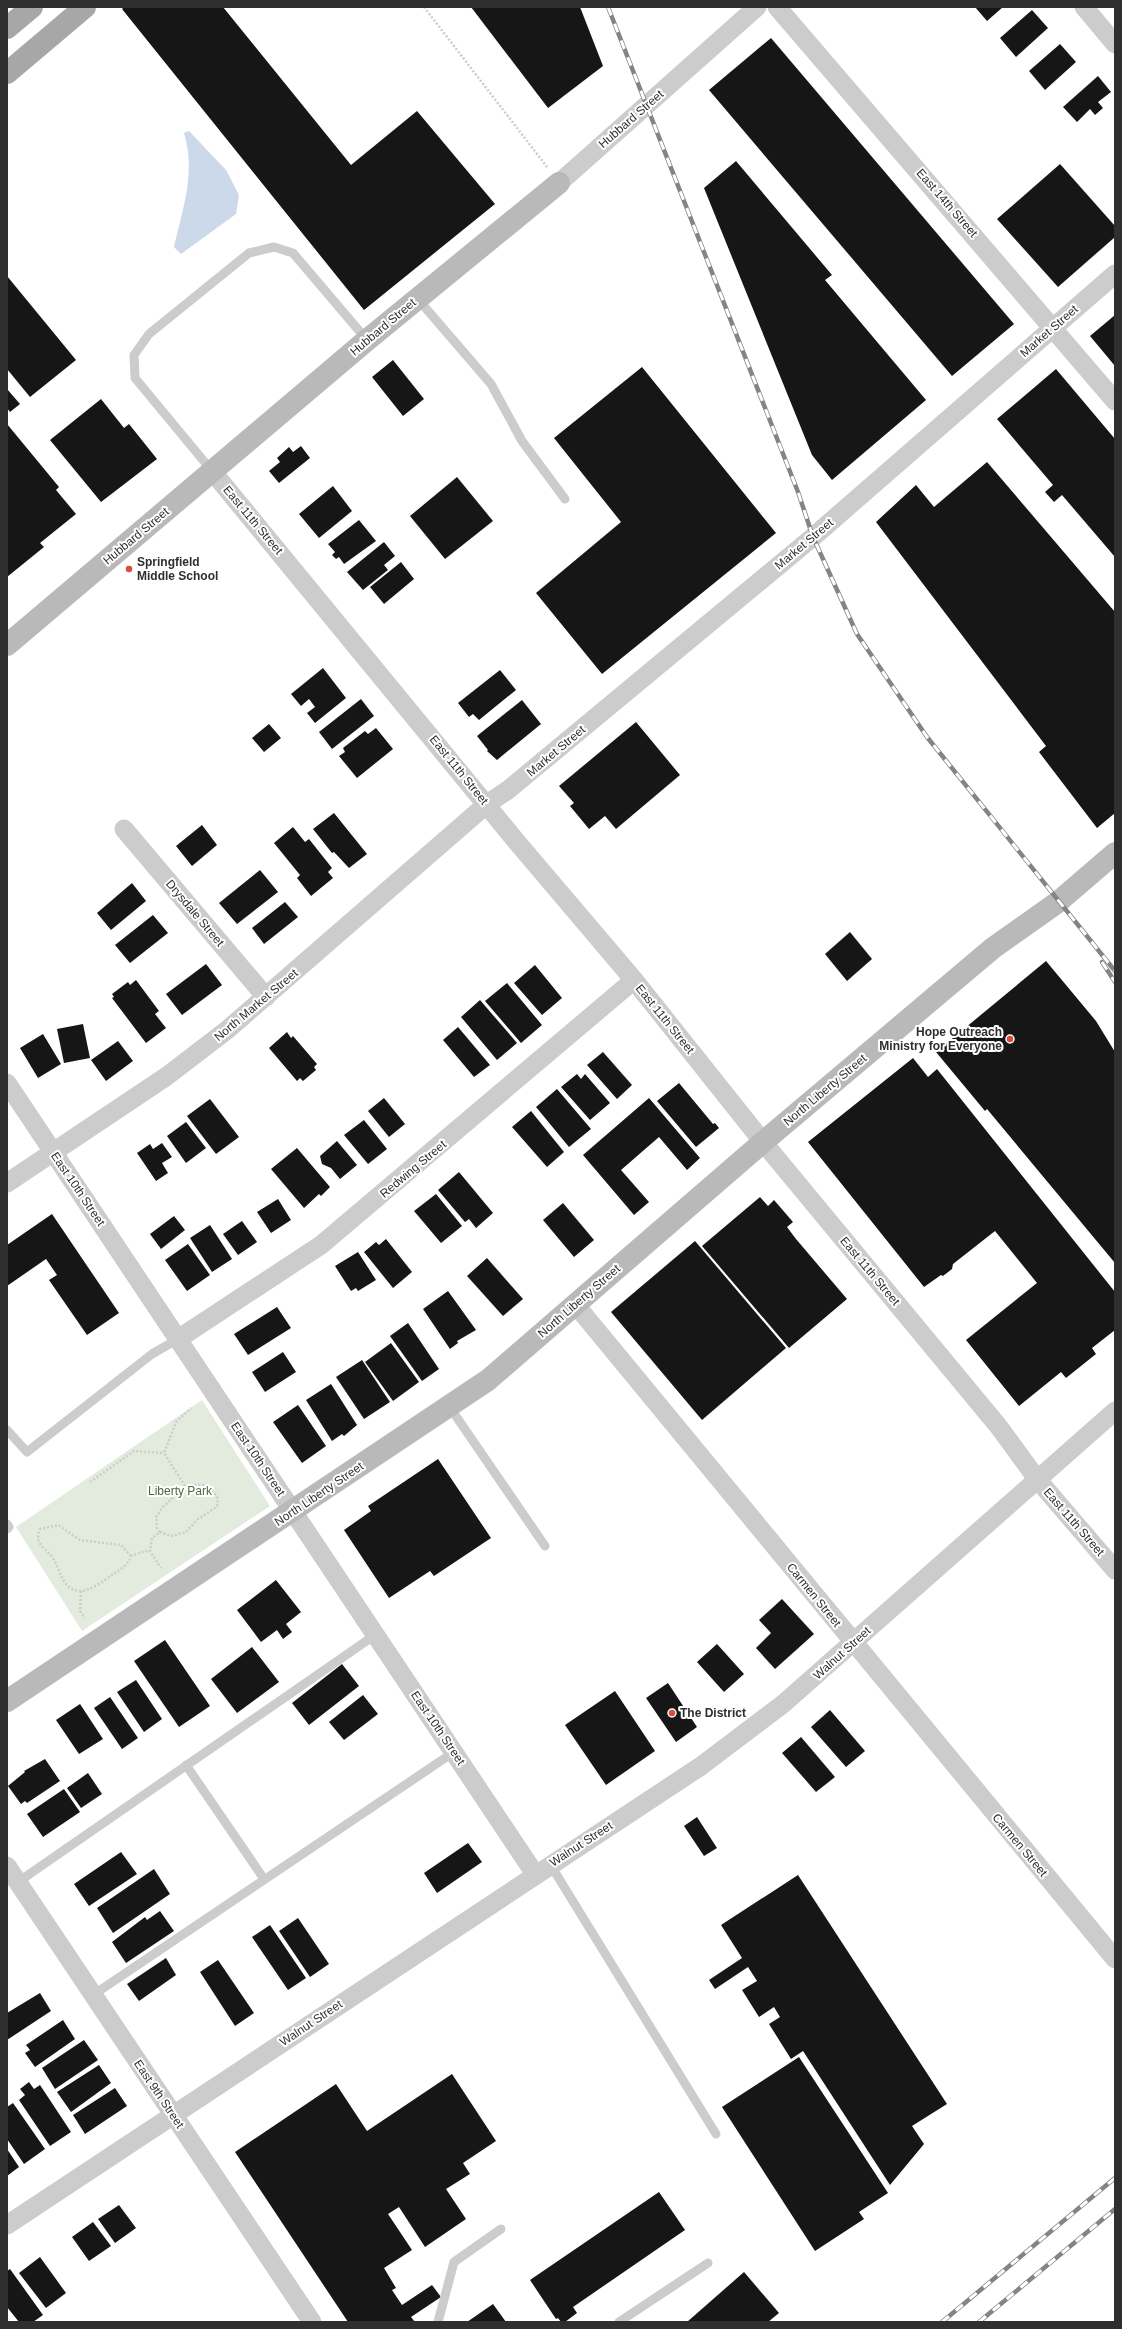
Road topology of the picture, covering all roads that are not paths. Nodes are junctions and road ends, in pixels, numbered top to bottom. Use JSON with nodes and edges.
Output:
{"nodes":[{"id":1,"x":32,"y":7,"type":"edge"},
{"id":2,"x":85,"y":7,"type":"edge"},
{"id":3,"x":757,"y":7,"type":"edge"},
{"id":4,"x":777,"y":7,"type":"edge"},
{"id":5,"x":1084,"y":7,"type":"edge"},
{"id":6,"x":7,"y":28,"type":"edge"},
{"id":7,"x":1115,"y":44,"type":"edge"},
{"id":8,"x":7,"y":73,"type":"edge"},
{"id":9,"x":559,"y":183,"type":"joint"},
{"id":10,"x":1115,"y":274,"type":"edge"},
{"id":11,"x":417,"y":298,"type":"junction"},
{"id":12,"x":1053,"y":328,"type":"junction"},
{"id":13,"x":367,"y":340,"type":"junction"},
{"id":14,"x":1115,"y":401,"type":"edge"},
{"id":15,"x":212,"y":471,"type":"junction"},
{"id":16,"x":565,"y":499,"type":"dead end"},
{"id":17,"x":7,"y":645,"type":"edge"},
{"id":18,"x":487,"y":804,"type":"junction"},
{"id":19,"x":124,"y":829,"type":"dead end"},
{"id":20,"x":1115,"y":853,"type":"edge"},
{"id":21,"x":634,"y":980,"type":"junction"},
{"id":22,"x":266,"y":997,"type":"junction"},
{"id":23,"x":7,"y":1083,"type":"edge"},
{"id":24,"x":763,"y":1142,"type":"junction"},
{"id":25,"x":53,"y":1152,"type":"junction"},
{"id":26,"x":7,"y":1183,"type":"edge"},
{"id":27,"x":575,"y":1304,"type":"junction"},
{"id":28,"x":178,"y":1339,"type":"junction"},
{"id":29,"x":449,"y":1406,"type":"junction"},
{"id":30,"x":1115,"y":1411,"type":"edge"},
{"id":31,"x":7,"y":1430,"type":"edge"},
{"id":32,"x":1038,"y":1479,"type":"junction"},
{"id":33,"x":293,"y":1512,"type":"junction"},
{"id":34,"x":7,"y":1524,"type":"edge"},
{"id":35,"x":7,"y":1529,"type":"edge"},
{"id":36,"x":545,"y":1546,"type":"dead end"},
{"id":37,"x":1115,"y":1570,"type":"edge"},
{"id":38,"x":376,"y":1635,"type":"junction"},
{"id":39,"x":853,"y":1643,"type":"junction"},
{"id":40,"x":7,"y":1701,"type":"edge"},
{"id":41,"x":454,"y":1752,"type":"junction"},
{"id":42,"x":186,"y":1765,"type":"junction"},
{"id":43,"x":7,"y":1866,"type":"edge"},
{"id":44,"x":543,"y":1869,"type":"junction"},
{"id":45,"x":264,"y":1880,"type":"junction"},
{"id":46,"x":18,"y":1882,"type":"junction"},
{"id":47,"x":1115,"y":1959,"type":"edge"},
{"id":48,"x":93,"y":1995,"type":"junction"},
{"id":49,"x":173,"y":2114,"type":"junction"},
{"id":50,"x":716,"y":2134,"type":"dead end"},
{"id":51,"x":7,"y":2225,"type":"edge"},
{"id":52,"x":501,"y":2229,"type":"dead end"},
{"id":53,"x":708,"y":2262,"type":"dead end"},
{"id":54,"x":312,"y":2322,"type":"edge"},
{"id":55,"x":438,"y":2322,"type":"edge"},
{"id":56,"x":619,"y":2322,"type":"edge"}],
"edges":[{"from":1,"to":6,"type":"main road"},
{"from":2,"to":8,"type":"main road"},
{"from":3,"to":9,"type":"street","name":"Hubbard Street"},
{"from":4,"to":12,"type":"street","name":"East 14th Street"},
{"from":5,"to":7,"type":"street"},
{"from":9,"to":11,"type":"street","name":"Hubbard Street"},
{"from":10,"to":12,"type":"street","name":"Market Street"},
{"from":11,"to":13,"type":"street","name":"Hubbard Street"},
{"from":11,"to":16,"type":"lane"},
{"from":12,"to":14,"type":"street","name":"East 14th Street"},
{"from":12,"to":18,"type":"street","name":"Market Street"},
{"from":13,"to":15,"type":"street","name":"Hubbard Street"},
{"from":13,"to":15,"type":"lane"},
{"from":15,"to":17,"type":"street","name":"Hubbard Street"},
{"from":15,"to":18,"type":"street","name":"East 11th Street"},
{"from":18,"to":21,"type":"street","name":"East 11th Street"},
{"from":18,"to":22,"type":"street","name":"North Market Street"},
{"from":19,"to":22,"type":"street","name":"Drysdale Street"},
{"from":20,"to":24,"type":"street","name":"North Liberty Street"},
{"from":21,"to":24,"type":"street","name":"East 11th Street"},
{"from":21,"to":28,"type":"street","name":"Redwing Street"},
{"from":22,"to":25,"type":"street","name":"North Market Street"},
{"from":23,"to":25,"type":"street","name":"East 10th Street"},
{"from":24,"to":27,"type":"street","name":"North Liberty Street"},
{"from":24,"to":32,"type":"street","name":"East 11th Street"},
{"from":25,"to":26,"type":"street","name":"North Market Street"},
{"from":25,"to":28,"type":"street","name":"East 10th Street"},
{"from":27,"to":29,"type":"street","name":"North Liberty Street"},
{"from":27,"to":39,"type":"street","name":"Carmen Street"},
{"from":28,"to":31,"type":"lane"},
{"from":28,"to":33,"type":"street","name":"East 10th Street"},
{"from":29,"to":33,"type":"street","name":"North Liberty Street"},
{"from":29,"to":36,"type":"lane"},
{"from":30,"to":32,"type":"street","name":"Walnut Street"},
{"from":32,"to":37,"type":"street","name":"East 11th Street"},
{"from":32,"to":39,"type":"street","name":"Walnut Street"},
{"from":33,"to":38,"type":"street","name":"East 10th Street"},
{"from":33,"to":40,"type":"street","name":"North Liberty Street"},
{"from":34,"to":35,"type":"lane"},
{"from":38,"to":41,"type":"street","name":"East 10th Street"},
{"from":38,"to":42,"type":"lane"},
{"from":39,"to":44,"type":"street","name":"Walnut Street"},
{"from":39,"to":47,"type":"street","name":"Carmen Street"},
{"from":41,"to":44,"type":"street","name":"East 10th Street"},
{"from":41,"to":45,"type":"lane"},
{"from":42,"to":45,"type":"lane"},
{"from":42,"to":46,"type":"lane"},
{"from":43,"to":46,"type":"street","name":"East 9th Street"},
{"from":44,"to":49,"type":"street","name":"Walnut Street"},
{"from":44,"to":50,"type":"lane"},
{"from":45,"to":48,"type":"lane"},
{"from":46,"to":48,"type":"street","name":"East 9th Street"},
{"from":48,"to":49,"type":"street","name":"East 9th Street"},
{"from":49,"to":51,"type":"street","name":"Walnut Street"},
{"from":49,"to":54,"type":"street","name":"East 9th Street"},
{"from":52,"to":55,"type":"lane"},
{"from":53,"to":56,"type":"lane"}]}
